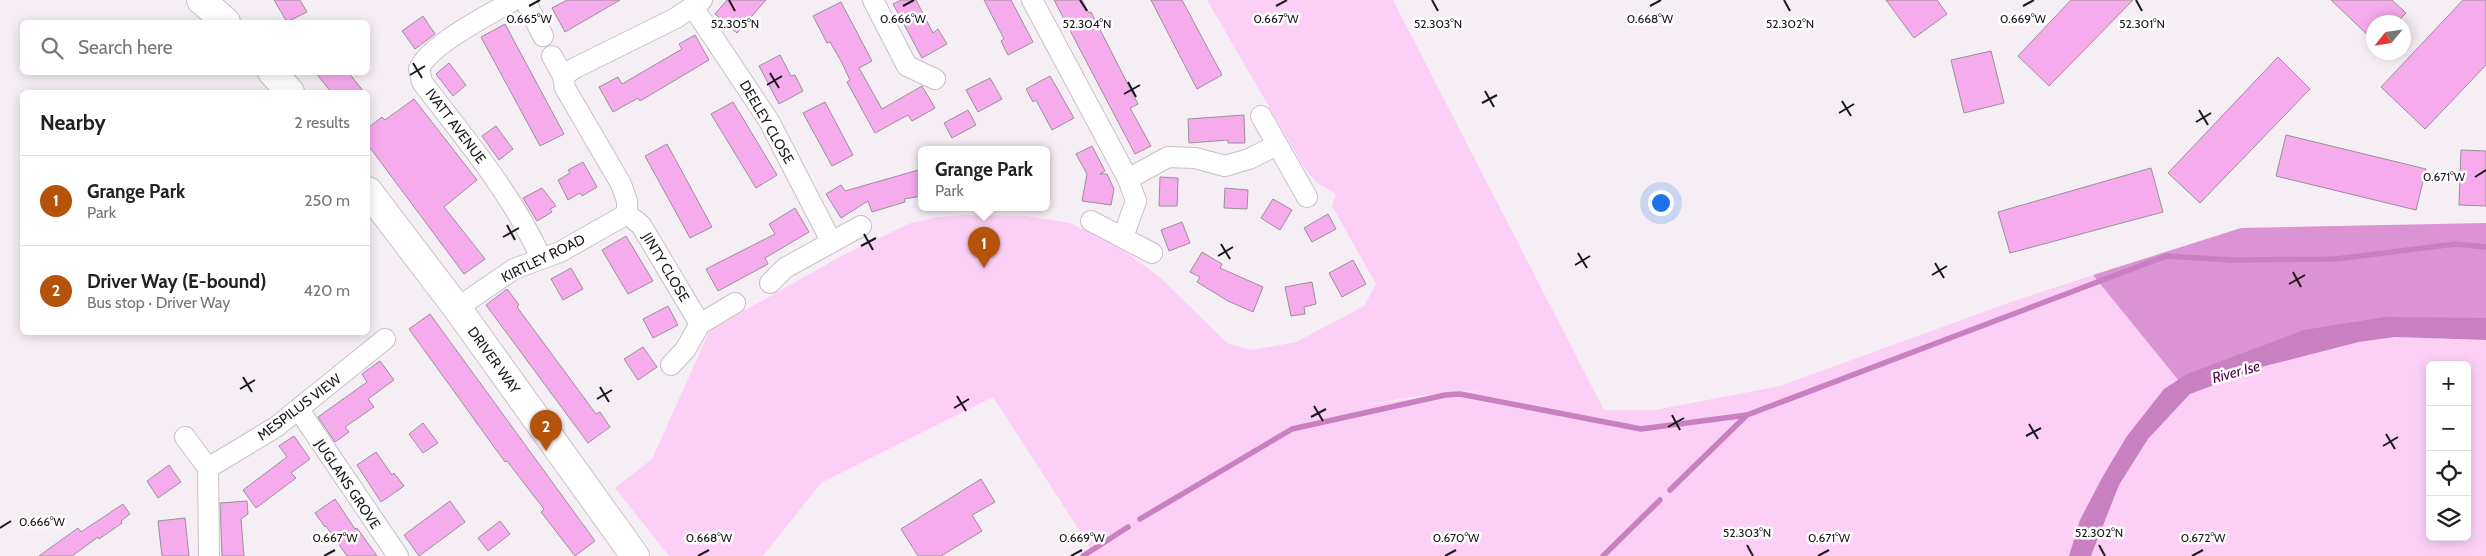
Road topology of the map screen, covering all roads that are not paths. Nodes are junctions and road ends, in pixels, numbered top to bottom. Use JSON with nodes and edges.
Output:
{"nodes":[{"id":1,"x":201,"y":0,"type":"edge"},
{"id":2,"x":514,"y":0,"type":"edge"},
{"id":3,"x":525,"y":0,"type":"edge"},
{"id":4,"x":873,"y":0,"type":"edge"},
{"id":5,"x":1032,"y":0,"type":"edge"},
{"id":6,"x":697,"y":4,"type":"edge"},
{"id":7,"x":224,"y":20,"type":"edge"},
{"id":8,"x":543,"y":36,"type":"dead end"},
{"id":9,"x":552,"y":56,"type":"dead end"},
{"id":10,"x":275,"y":75,"type":"edge"},
{"id":11,"x":563,"y":76,"type":"junction"},
{"id":12,"x":935,"y":79,"type":"dead end"},
{"id":13,"x":288,"y":90,"type":"edge"},
{"id":14,"x":1261,"y":116,"type":"dead end"},
{"id":15,"x":1277,"y":145,"type":"junction"},
{"id":16,"x":1128,"y":179,"type":"junction"},
{"id":17,"x":370,"y":193,"type":"edge"},
{"id":18,"x":1307,"y":197,"type":"dead end"},
{"id":19,"x":627,"y":214,"type":"junction"},
{"id":20,"x":1091,"y":221,"type":"dead end"},
{"id":21,"x":861,"y":226,"type":"dead end"},
{"id":22,"x":1123,"y":236,"type":"junction"},
{"id":23,"x":831,"y":242,"type":"junction"},
{"id":24,"x":1152,"y":253,"type":"dead end"},
{"id":25,"x":541,"y":258,"type":"junction"},
{"id":26,"x":770,"y":283,"type":"dead end"},
{"id":27,"x":735,"y":303,"type":"dead end"},
{"id":28,"x":457,"y":308,"type":"junction"},
{"id":29,"x":700,"y":324,"type":"junction"},
{"id":30,"x":386,"y":339,"type":"dead end"},
{"id":31,"x":672,"y":365,"type":"dead end"},
{"id":32,"x":299,"y":410,"type":"junction"},
{"id":33,"x":185,"y":437,"type":"dead end"},
{"id":34,"x":208,"y":468,"type":"junction"},
{"id":35,"x":629,"y":554,"type":"edge"},
{"id":36,"x":210,"y":556,"type":"edge"},
{"id":37,"x":398,"y":556,"type":"edge"}],
"edges":[{"from":1,"to":7,"type":"main road"},
{"from":2,"to":25,"type":"street","name":"IVATT AVENUE"},
{"from":3,"to":8,"type":"street"},
{"from":4,"to":12,"type":"street"},
{"from":5,"to":16,"type":"street"},
{"from":6,"to":11,"type":"street"},
{"from":6,"to":23,"type":"street","name":"DEELEY CLOSE"},
{"from":9,"to":11,"type":"street"},
{"from":10,"to":13,"type":"main road"},
{"from":11,"to":19,"type":"street"},
{"from":14,"to":15,"type":"street"},
{"from":15,"to":16,"type":"street"},
{"from":15,"to":18,"type":"street"},
{"from":16,"to":22,"type":"street"},
{"from":17,"to":28,"type":"main road","name":"DRIVER WAY"},
{"from":19,"to":25,"type":"street","name":"KIRTLEY ROAD"},
{"from":19,"to":29,"type":"street","name":"JINTY CLOSE"},
{"from":20,"to":22,"type":"street"},
{"from":21,"to":23,"type":"street"},
{"from":22,"to":24,"type":"street"},
{"from":23,"to":26,"type":"street"},
{"from":25,"to":28,"type":"street","name":"KIRTLEY ROAD"},
{"from":27,"to":29,"type":"street"},
{"from":28,"to":35,"type":"main road","name":"DRIVER WAY"},
{"from":29,"to":31,"type":"street"},
{"from":30,"to":32,"type":"street","name":"MESPILUS VIEW"},
{"from":32,"to":34,"type":"street","name":"MESPILUS VIEW"},
{"from":32,"to":37,"type":"street","name":"JUGLANS GROVE"},
{"from":33,"to":34,"type":"street"},
{"from":34,"to":36,"type":"street"}]}
